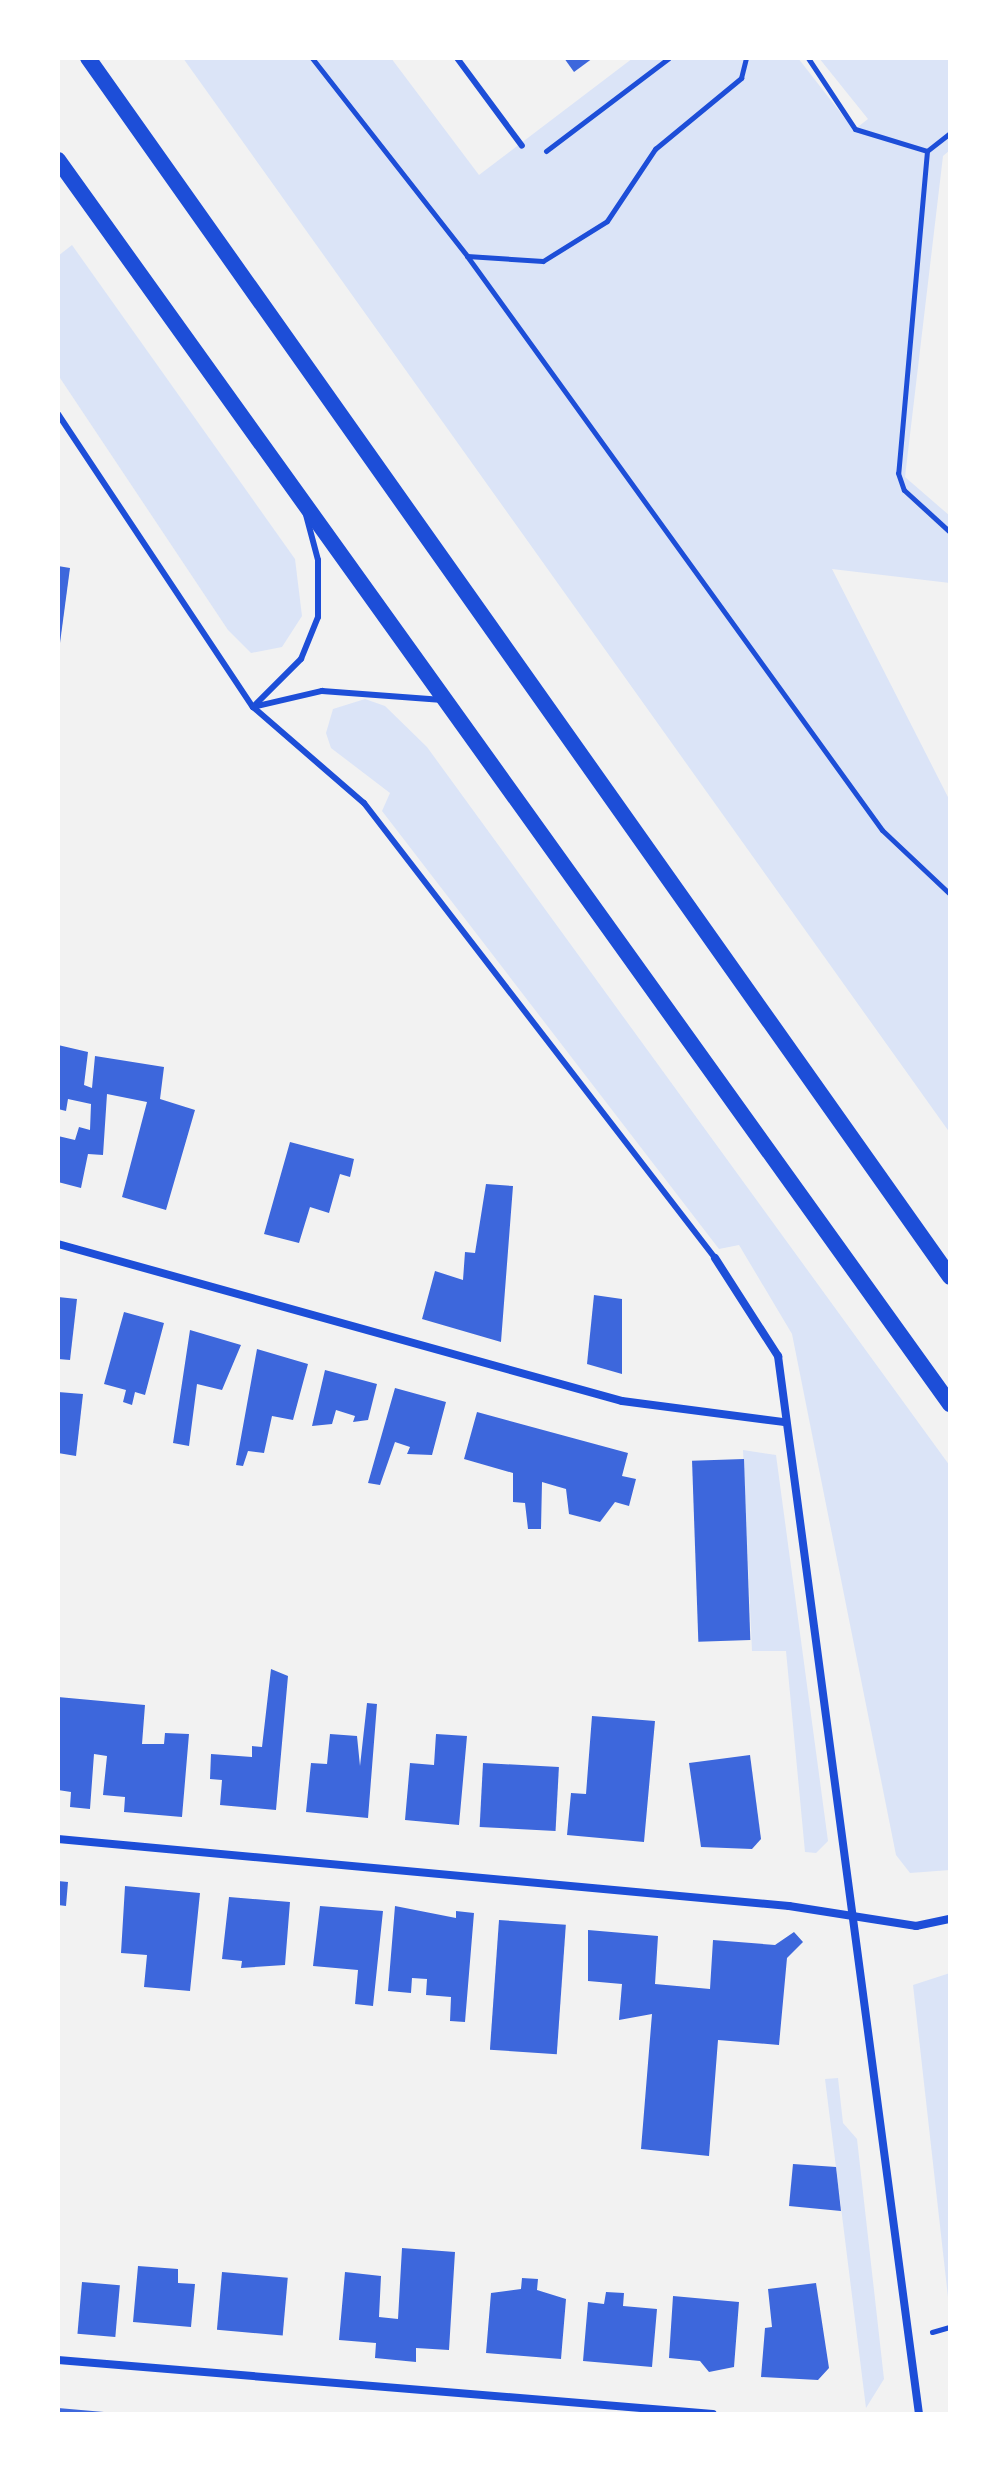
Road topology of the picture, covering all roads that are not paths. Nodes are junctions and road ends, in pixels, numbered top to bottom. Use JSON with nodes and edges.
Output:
{"nodes":[{"id":1,"x":88,"y":58,"type":"edge"},
{"id":2,"x":457,"y":58,"type":"edge"},
{"id":3,"x":522,"y":146,"type":"road end"},
{"id":4,"x":58,"y":160,"type":"edge"},
{"id":5,"x":58,"y":414,"type":"edge"},
{"id":6,"x":303,"y":505,"type":"junction"},
{"id":7,"x":446,"y":700,"type":"junction"},
{"id":8,"x":253,"y":707,"type":"junction"},
{"id":9,"x":58,"y":1244,"type":"edge"},
{"id":10,"x":715,"y":1258,"type":"joint"},
{"id":11,"x":950,"y":1277,"type":"edge"},
{"id":12,"x":950,"y":1404,"type":"edge"},
{"id":13,"x":783,"y":1422,"type":"junction"},
{"id":14,"x":58,"y":1839,"type":"edge"},
{"id":15,"x":857,"y":1917,"type":"junction"},
{"id":16,"x":950,"y":1919,"type":"edge"},
{"id":17,"x":58,"y":2360,"type":"edge"},
{"id":18,"x":713,"y":2414,"type":"edge"},
{"id":19,"x":919,"y":2414,"type":"edge"}],
"edges":[{"from":1,"to":11,"type":"main road"},
{"from":2,"to":3,"type":"lane"},
{"from":4,"to":6,"type":"main road"},
{"from":5,"to":8,"type":"lane"},
{"from":6,"to":7,"type":"main road"},
{"from":6,"to":8,"type":"lane"},
{"from":7,"to":8,"type":"lane"},
{"from":7,"to":12,"type":"main road"},
{"from":8,"to":10,"type":"lane"},
{"from":9,"to":13,"type":"street"},
{"from":10,"to":13,"type":"street"},
{"from":13,"to":15,"type":"street"},
{"from":14,"to":15,"type":"street"},
{"from":15,"to":16,"type":"street"},
{"from":15,"to":19,"type":"street"},
{"from":17,"to":18,"type":"street"}]}
